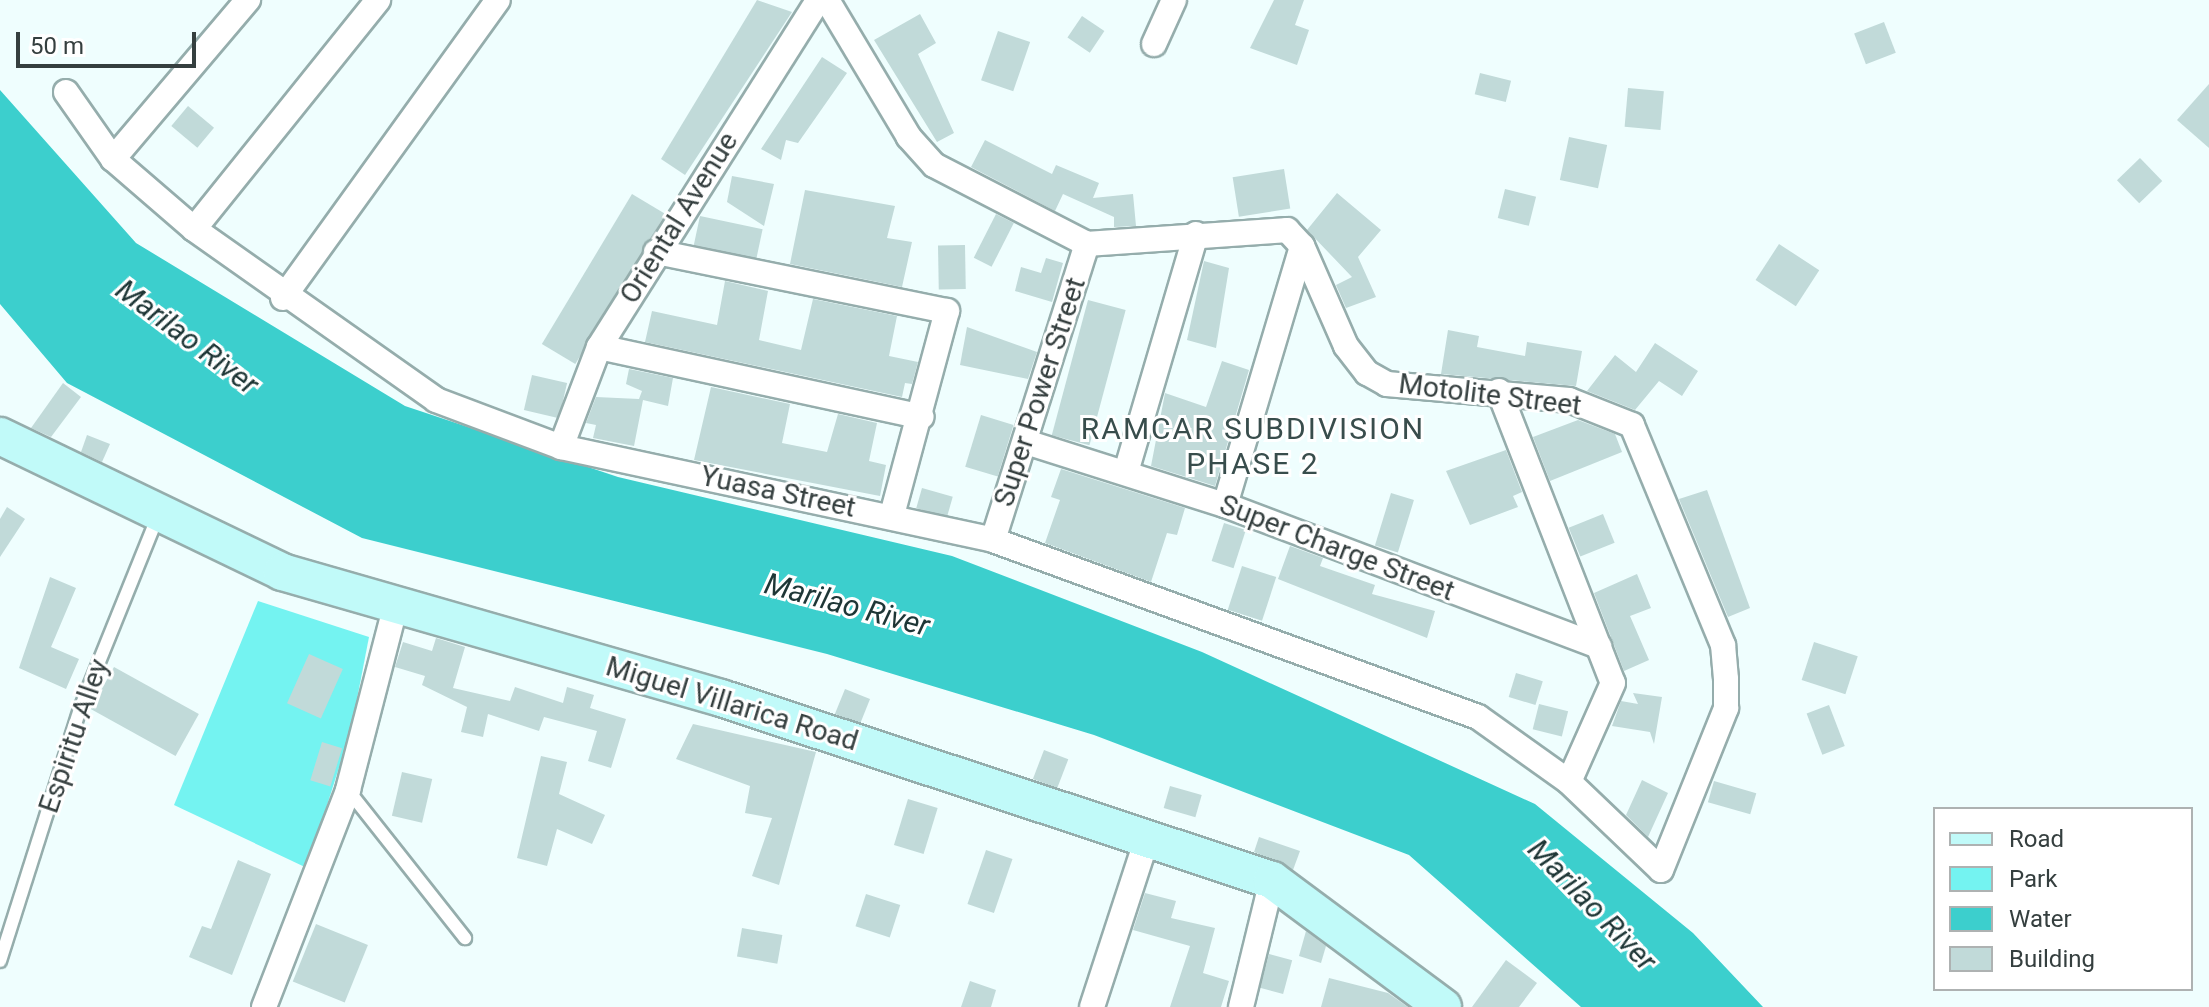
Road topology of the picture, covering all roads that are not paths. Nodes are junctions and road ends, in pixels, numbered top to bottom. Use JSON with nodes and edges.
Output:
{"nodes":[{"id":1,"x":248,"y":0,"type":"edge"},
{"id":2,"x":378,"y":0,"type":"edge"},
{"id":3,"x":498,"y":0,"type":"edge"},
{"id":4,"x":818,"y":0,"type":"edge"},
{"id":5,"x":827,"y":0,"type":"edge"},
{"id":6,"x":1174,"y":0,"type":"edge"},
{"id":7,"x":1154,"y":44,"type":"dead end"},
{"id":8,"x":66,"y":92,"type":"dead end"},
{"id":9,"x":113,"y":159,"type":"junction"},
{"id":10,"x":194,"y":229,"type":"junction"},
{"id":11,"x":1196,"y":234,"type":"junction"},
{"id":12,"x":1087,"y":244,"type":"junction"},
{"id":13,"x":1302,"y":246,"type":"junction"},
{"id":14,"x":656,"y":252,"type":"junction"},
{"id":15,"x":283,"y":298,"type":"junction"},
{"id":16,"x":599,"y":347,"type":"junction"},
{"id":17,"x":1499,"y":391,"type":"junction"},
{"id":18,"x":922,"y":417,"type":"junction"},
{"id":19,"x":0,"y":436,"type":"edge"},
{"id":20,"x":1026,"y":442,"type":"junction"},
{"id":21,"x":561,"y":447,"type":"junction"},
{"id":22,"x":1126,"y":472,"type":"junction"},
{"id":23,"x":1225,"y":505,"type":"junction"},
{"id":24,"x":159,"y":514,"type":"junction"},
{"id":25,"x":892,"y":515,"type":"junction"},
{"id":26,"x":993,"y":540,"type":"junction"},
{"id":27,"x":396,"y":605,"type":"junction"},
{"id":28,"x":1599,"y":646,"type":"junction"},
{"id":29,"x":1569,"y":782,"type":"junction"},
{"id":30,"x":348,"y":790,"type":"junction"},
{"id":31,"x":1147,"y":839,"type":"junction"},
{"id":32,"x":1661,"y":870,"type":"joint"},
{"id":33,"x":1272,"y":880,"type":"junction"},
{"id":34,"x":465,"y":938,"type":"dead end"},
{"id":35,"x":0,"y":961,"type":"edge"},
{"id":36,"x":264,"y":1007,"type":"edge"},
{"id":37,"x":1092,"y":1007,"type":"edge"},
{"id":38,"x":1241,"y":1007,"type":"edge"},
{"id":39,"x":1443,"y":1007,"type":"edge"}],
"edges":[{"from":1,"to":9,"type":"street"},
{"from":2,"to":10,"type":"street"},
{"from":3,"to":15,"type":"street"},
{"from":4,"to":14,"type":"street","name":"Oriental Avenue"},
{"from":5,"to":12,"type":"street"},
{"from":6,"to":7,"type":"street"},
{"from":8,"to":9,"type":"street","name":"Yuasa Street"},
{"from":9,"to":10,"type":"street","name":"Yuasa Street"},
{"from":10,"to":15,"type":"street","name":"Yuasa Street"},
{"from":11,"to":12,"type":"street"},
{"from":11,"to":13,"type":"street"},
{"from":11,"to":22,"type":"street"},
{"from":12,"to":20,"type":"street","name":"Super Power Street"},
{"from":13,"to":17,"type":"street","name":"Motolite Street"},
{"from":13,"to":23,"type":"street"},
{"from":14,"to":16,"type":"street","name":"Oriental Avenue"},
{"from":14,"to":18,"type":"street"},
{"from":15,"to":21,"type":"street","name":"Yuasa Street"},
{"from":16,"to":18,"type":"street"},
{"from":16,"to":21,"type":"street","name":"Oriental Avenue"},
{"from":17,"to":28,"type":"street"},
{"from":17,"to":32,"type":"street","name":"Motolite Street"},
{"from":18,"to":25,"type":"street"},
{"from":19,"to":24,"type":"main road","name":"Miguel Villarica Road"},
{"from":20,"to":22,"type":"street","name":"Super Charge Street"},
{"from":20,"to":26,"type":"street","name":"Super Power Street"},
{"from":21,"to":25,"type":"street","name":"Yuasa Street"},
{"from":22,"to":23,"type":"street","name":"Super Charge Street"},
{"from":23,"to":28,"type":"street","name":"Super Charge Street"},
{"from":24,"to":27,"type":"main road","name":"Miguel Villarica Road"},
{"from":24,"to":35,"type":"lane","name":"Espiritu Alley"},
{"from":25,"to":26,"type":"street","name":"Yuasa Street"},
{"from":26,"to":29,"type":"street","name":"Yuasa Street"},
{"from":27,"to":30,"type":"street"},
{"from":27,"to":31,"type":"main road","name":"Miguel Villarica Road"},
{"from":28,"to":29,"type":"street"},
{"from":29,"to":32,"type":"street","name":"Yuasa Street"},
{"from":30,"to":34,"type":"lane"},
{"from":30,"to":36,"type":"street"},
{"from":31,"to":33,"type":"main road","name":"Miguel Villarica Road"},
{"from":31,"to":37,"type":"street"},
{"from":33,"to":38,"type":"street"},
{"from":33,"to":39,"type":"main road","name":"Miguel Villarica Road"}]}
